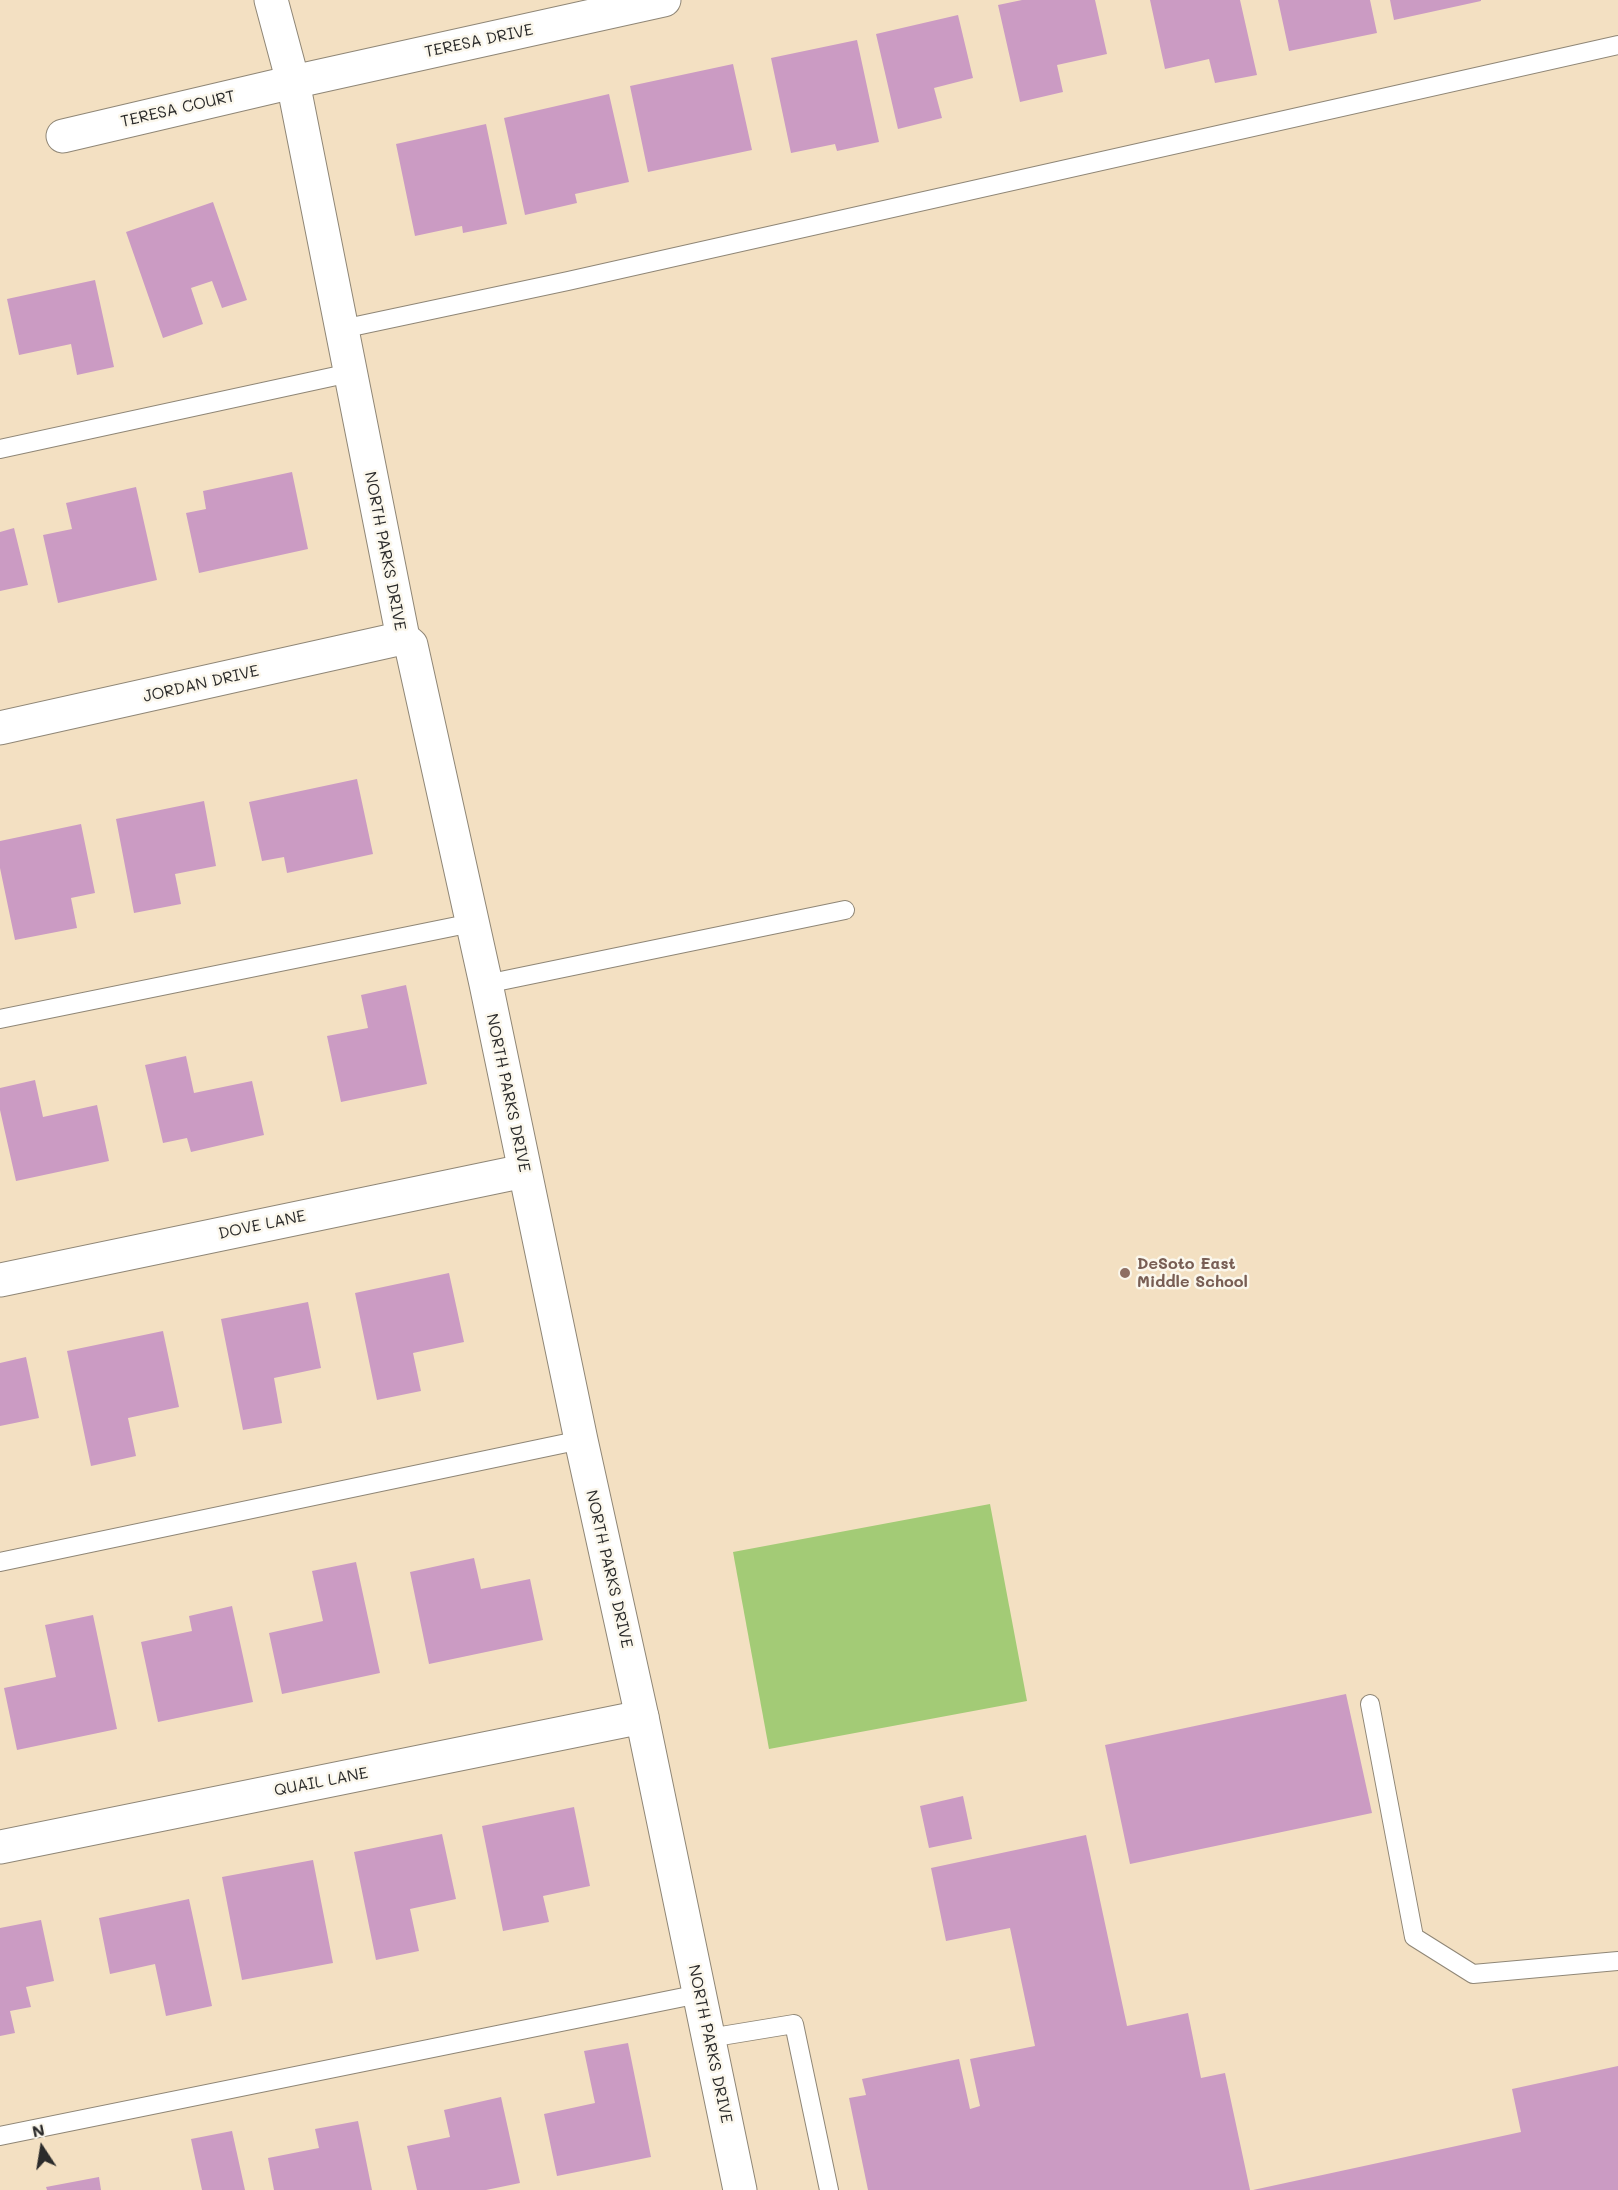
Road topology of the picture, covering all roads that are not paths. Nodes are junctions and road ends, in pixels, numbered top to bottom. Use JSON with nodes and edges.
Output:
{"nodes":[{"id":1,"x":271,"y":0,"type":"edge"},
{"id":2,"x":664,"y":0,"type":"edge"},
{"id":3,"x":1618,"y":45,"type":"edge"},
{"id":4,"x":293,"y":82,"type":"junction"},
{"id":5,"x":63,"y":136,"type":"dead end"},
{"id":6,"x":342,"y":329,"type":"junction"},
{"id":7,"x":350,"y":373,"type":"junction"},
{"id":8,"x":0,"y":448,"type":"edge"},
{"id":9,"x":403,"y":638,"type":"junction"},
{"id":10,"x":0,"y":728,"type":"edge"},
{"id":11,"x":845,"y":910,"type":"dead end"},
{"id":12,"x":472,"y":923,"type":"junction"},
{"id":13,"x":486,"y":984,"type":"junction"},
{"id":14,"x":0,"y":1019,"type":"edge"},
{"id":15,"x":524,"y":1171,"type":"junction"},
{"id":16,"x":0,"y":1280,"type":"edge"},
{"id":17,"x":580,"y":1440,"type":"junction"},
{"id":18,"x":0,"y":1562,"type":"edge"},
{"id":19,"x":1370,"y":1704,"type":"dead end"},
{"id":20,"x":642,"y":1717,"type":"junction"},
{"id":21,"x":0,"y":1847,"type":"edge"},
{"id":22,"x":1618,"y":1961,"type":"edge"},
{"id":23,"x":699,"y":1994,"type":"junction"},
{"id":24,"x":708,"y":2038,"type":"junction"},
{"id":25,"x":0,"y":2136,"type":"edge"},
{"id":26,"x":740,"y":2190,"type":"edge"},
{"id":27,"x":830,"y":2190,"type":"edge"}],
"edges":[{"from":1,"to":4,"type":"street","name":"NORTH PARKS DRIVE"},
{"from":2,"to":4,"type":"street","name":"TERESA DRIVE"},
{"from":3,"to":6,"type":"lane"},
{"from":4,"to":5,"type":"street","name":"TERESA COURT"},
{"from":4,"to":6,"type":"street","name":"NORTH PARKS DRIVE"},
{"from":6,"to":7,"type":"street","name":"NORTH PARKS DRIVE"},
{"from":7,"to":8,"type":"lane"},
{"from":7,"to":9,"type":"street","name":"NORTH PARKS DRIVE"},
{"from":9,"to":10,"type":"street","name":"JORDAN DRIVE"},
{"from":9,"to":12,"type":"street","name":"NORTH PARKS DRIVE"},
{"from":11,"to":13,"type":"lane"},
{"from":12,"to":13,"type":"street","name":"NORTH PARKS DRIVE"},
{"from":12,"to":14,"type":"lane"},
{"from":13,"to":15,"type":"street","name":"NORTH PARKS DRIVE"},
{"from":15,"to":16,"type":"street","name":"DOVE LANE"},
{"from":15,"to":17,"type":"street","name":"NORTH PARKS DRIVE"},
{"from":17,"to":18,"type":"lane"},
{"from":17,"to":20,"type":"street","name":"NORTH PARKS DRIVE"},
{"from":19,"to":22,"type":"lane"},
{"from":20,"to":21,"type":"street","name":"QUAIL LANE"},
{"from":20,"to":23,"type":"street","name":"NORTH PARKS DRIVE"},
{"from":23,"to":24,"type":"street","name":"NORTH PARKS DRIVE"},
{"from":23,"to":25,"type":"lane"},
{"from":24,"to":26,"type":"street","name":"NORTH PARKS DRIVE"},
{"from":24,"to":27,"type":"lane"}]}
